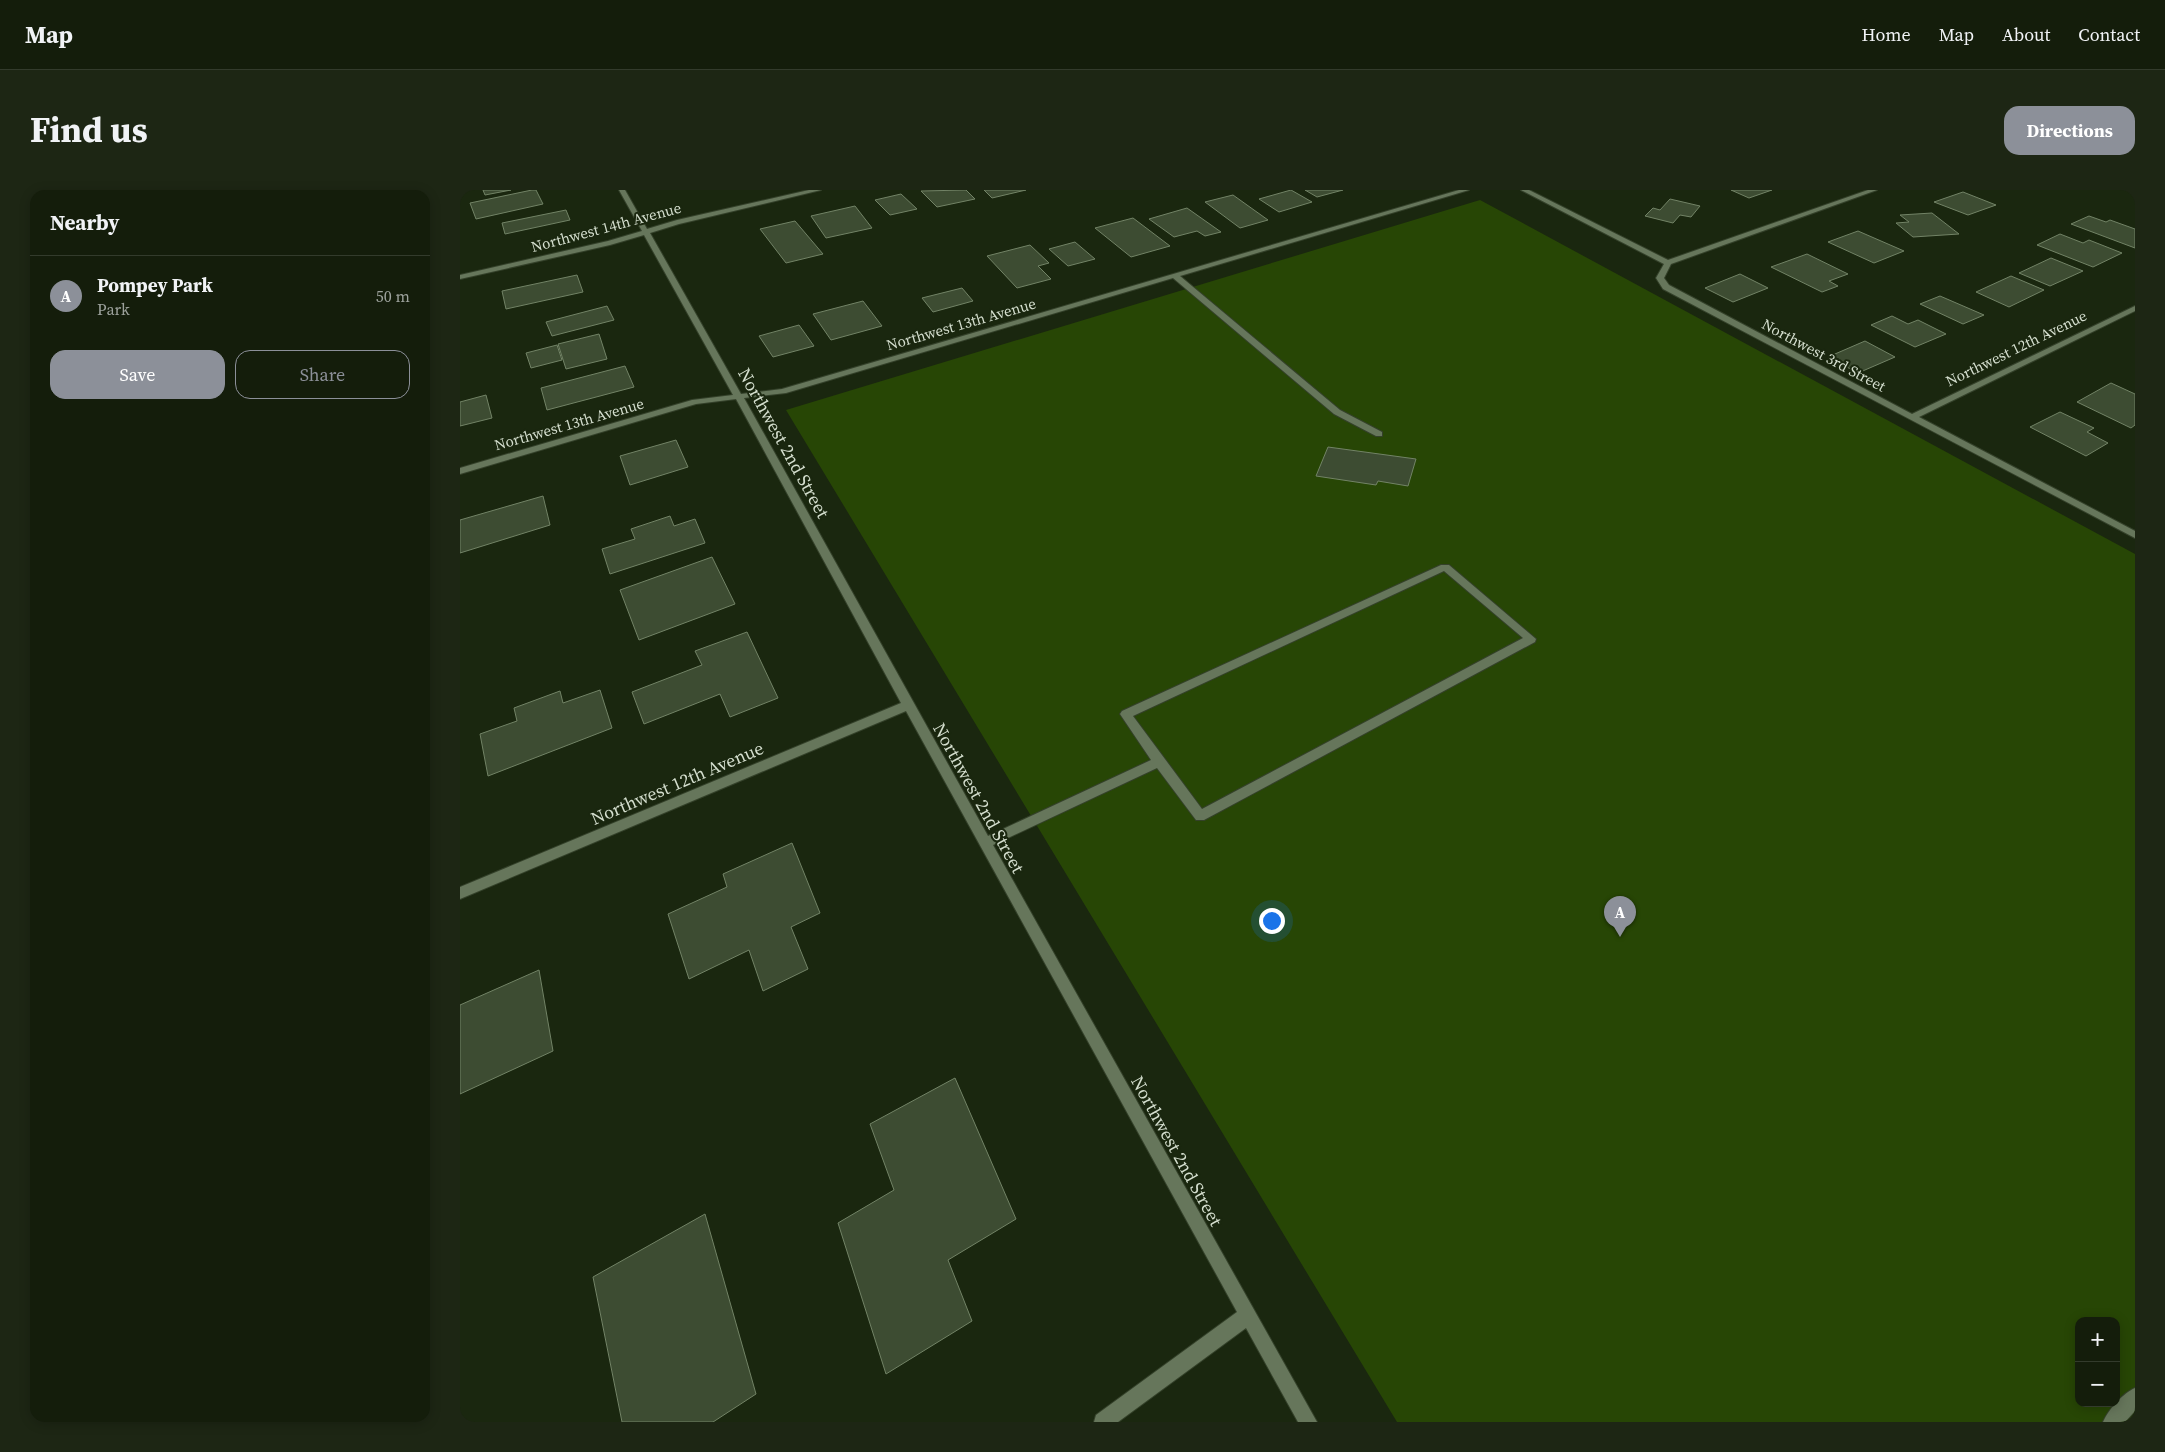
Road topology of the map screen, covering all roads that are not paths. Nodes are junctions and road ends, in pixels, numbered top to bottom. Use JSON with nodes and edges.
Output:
{"nodes":[{"id":1,"x":622,"y":190,"type":"edge"},
{"id":2,"x":818,"y":190,"type":"edge"},
{"id":3,"x":1466,"y":190,"type":"edge"},
{"id":4,"x":1524,"y":190,"type":"edge"},
{"id":5,"x":1848,"y":190,"type":"edge"},
{"id":6,"x":1874,"y":190,"type":"edge"},
{"id":7,"x":1860,"y":195,"type":"junction"},
{"id":8,"x":645,"y":232,"type":"junction"},
{"id":9,"x":1668,"y":264,"type":"junction"},
{"id":10,"x":1175,"y":276,"type":"junction"},
{"id":11,"x":460,"y":277,"type":"edge"},
{"id":12,"x":2135,"y":308,"type":"edge"},
{"id":13,"x":739,"y":397,"type":"junction"},
{"id":14,"x":1912,"y":417,"type":"junction"},
{"id":15,"x":1378,"y":434,"type":"dead end"},
{"id":16,"x":460,"y":471,"type":"edge"},
{"id":17,"x":2135,"y":535,"type":"edge"},
{"id":18,"x":908,"y":705,"type":"junction"},
{"id":19,"x":1159,"y":762,"type":"junction"},
{"id":20,"x":985,"y":844,"type":"junction"},
{"id":21,"x":460,"y":893,"type":"edge"},
{"id":22,"x":1248,"y":1315,"type":"junction"},
{"id":23,"x":2135,"y":1397,"type":"edge"},
{"id":24,"x":1103,"y":1422,"type":"edge"},
{"id":25,"x":1308,"y":1422,"type":"edge"},
{"id":26,"x":2112,"y":1422,"type":"edge"}],
"edges":[{"from":1,"to":8,"type":"street","name":"Northwest 2nd Street"},
{"from":2,"to":8,"type":"street","name":"Northwest 14th Avenue"},
{"from":3,"to":10,"type":"street","name":"Northwest 13th Avenue"},
{"from":4,"to":9,"type":"street"},
{"from":5,"to":7,"type":"street"},
{"from":6,"to":7,"type":"street"},
{"from":7,"to":9,"type":"street"},
{"from":8,"to":11,"type":"street","name":"Northwest 14th Avenue"},
{"from":8,"to":13,"type":"street","name":"Northwest 2nd Street"},
{"from":9,"to":14,"type":"street","name":"Northwest 3rd Street"},
{"from":10,"to":13,"type":"street","name":"Northwest 13th Avenue"},
{"from":10,"to":15,"type":"street"},
{"from":12,"to":14,"type":"street","name":"Northwest 12th Avenue"},
{"from":13,"to":16,"type":"street","name":"Northwest 13th Avenue"},
{"from":13,"to":18,"type":"street","name":"Northwest 2nd Street"},
{"from":14,"to":17,"type":"street","name":"Northwest 3rd Street"},
{"from":18,"to":20,"type":"street","name":"Northwest 2nd Street"},
{"from":18,"to":21,"type":"street","name":"Northwest 12th Avenue"},
{"from":19,"to":19,"type":"street"},
{"from":19,"to":20,"type":"street"},
{"from":20,"to":22,"type":"street","name":"Northwest 2nd Street"},
{"from":22,"to":24,"type":"street"},
{"from":22,"to":25,"type":"street","name":"Northwest 2nd Street"},
{"from":23,"to":26,"type":"street"}]}
